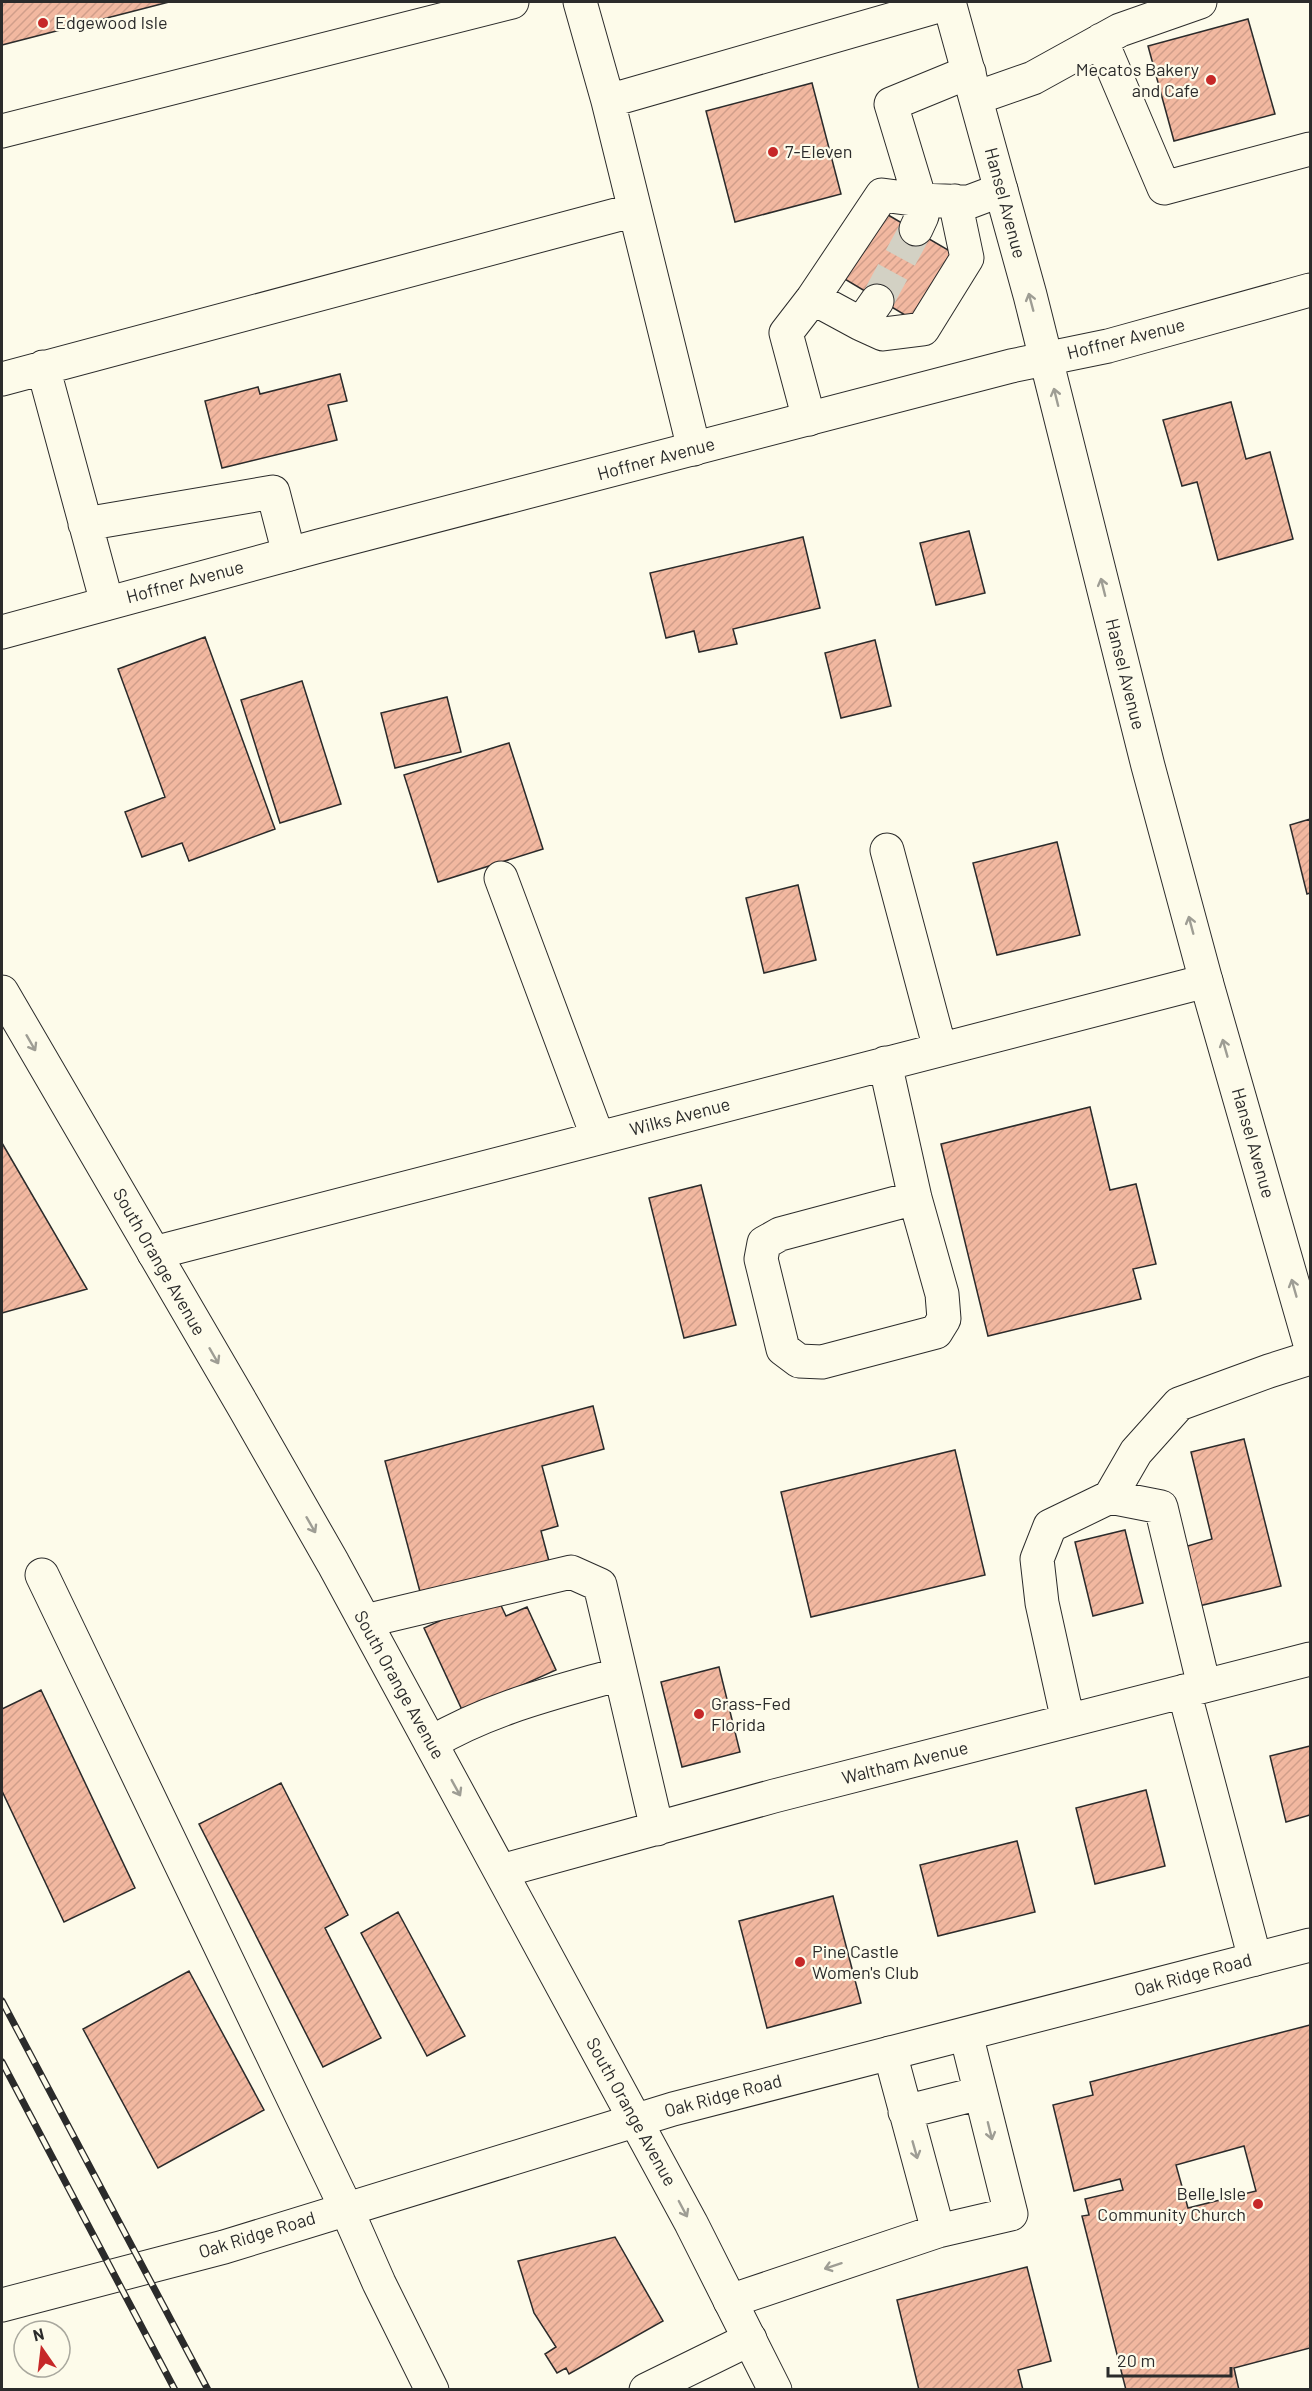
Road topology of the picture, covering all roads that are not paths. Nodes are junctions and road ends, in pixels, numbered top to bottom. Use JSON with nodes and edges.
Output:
{"nodes":[{"id":1,"x":512,"y":2,"type":"edge"},
{"id":2,"x":580,"y":2,"type":"edge"},
{"id":3,"x":949,"y":2,"type":"edge"},
{"id":4,"x":1200,"y":2,"type":"edge"},
{"id":5,"x":1101,"y":40,"type":"junction"},
{"id":6,"x":973,"y":85,"type":"junction"},
{"id":7,"x":608,"y":101,"type":"junction"},
{"id":8,"x":2,"y":131,"type":"edge"},
{"id":9,"x":1311,"y":149,"type":"edge"},
{"id":10,"x":1001,"y":190,"type":"junction"},
{"id":11,"x":955,"y":201,"type":"junction"},
{"id":12,"x":635,"y":210,"type":"junction"},
{"id":13,"x":918,"y":214,"type":"junction"},
{"id":14,"x":1311,"y":290,"type":"edge"},
{"id":15,"x":813,"y":298,"type":"junction"},
{"id":16,"x":1046,"y":359,"type":"junction"},
{"id":17,"x":42,"y":367,"type":"junction"},
{"id":18,"x":2,"y":379,"type":"edge"},
{"id":19,"x":809,"y":419,"type":"junction"},
{"id":20,"x":694,"y":449,"type":"junction"},
{"id":21,"x":85,"y":524,"type":"junction"},
{"id":22,"x":289,"y":554,"type":"junction"},
{"id":23,"x":108,"y":603,"type":"junction"},
{"id":24,"x":3,"y":626,"type":"edge"},
{"id":25,"x":888,"y":850,"type":"dead end"},
{"id":26,"x":501,"y":878,"type":"dead end"},
{"id":27,"x":1206,"y":981,"type":"junction"},
{"id":28,"x":2,"y":992,"type":"edge"},
{"id":29,"x":940,"y":1050,"type":"junction"},
{"id":30,"x":885,"y":1063,"type":"junction"},
{"id":31,"x":598,"y":1138,"type":"junction"},
{"id":32,"x":915,"y":1198,"type":"junction"},
{"id":33,"x":154,"y":1253,"type":"junction"},
{"id":34,"x":1311,"y":1344,"type":"edge"},
{"id":35,"x":1311,"y":1358,"type":"edge"},
{"id":36,"x":1110,"y":1497,"type":"junction"},
{"id":37,"x":42,"y":1575,"type":"dead end"},
{"id":38,"x":364,"y":1622,"type":"junction"},
{"id":39,"x":1311,"y":1659,"type":"edge"},
{"id":40,"x":620,"y":1674,"type":"junction"},
{"id":41,"x":1194,"y":1689,"type":"junction"},
{"id":42,"x":1068,"y":1721,"type":"junction"},
{"id":43,"x":431,"y":1743,"type":"junction"},
{"id":44,"x":657,"y":1829,"type":"junction"},
{"id":45,"x":501,"y":1871,"type":"junction"},
{"id":46,"x":1311,"y":1945,"type":"edge"},
{"id":47,"x":1255,"y":1959,"type":"junction"},
{"id":48,"x":966,"y":2034,"type":"junction"},
{"id":49,"x":890,"y":2053,"type":"junction"},
{"id":50,"x":981,"y":2092,"type":"junction"},
{"id":51,"x":905,"y":2112,"type":"junction"},
{"id":52,"x":636,"y":2120,"type":"junction"},
{"id":53,"x":346,"y":2208,"type":"junction"},
{"id":54,"x":938,"y":2231,"type":"junction"},
{"id":55,"x":730,"y":2301,"type":"junction"},
{"id":56,"x":2,"y":2305,"type":"edge"},
{"id":57,"x":750,"y":2339,"type":"junction"},
{"id":58,"x":432,"y":2390,"type":"edge"},
{"id":59,"x":646,"y":2390,"type":"edge"},
{"id":60,"x":775,"y":2390,"type":"edge"}],
"edges":[{"from":1,"to":8,"type":"main road"},
{"from":2,"to":7,"type":"main road"},
{"from":3,"to":6,"type":"main road","name":"Hansel Avenue"},
{"from":3,"to":7,"type":"main road"},
{"from":4,"to":5,"type":"main road"},
{"from":5,"to":6,"type":"main road"},
{"from":5,"to":9,"type":"main road"},
{"from":6,"to":10,"type":"main road","name":"Hansel Avenue"},
{"from":6,"to":13,"type":"main road"},
{"from":7,"to":12,"type":"main road"},
{"from":10,"to":11,"type":"main road"},
{"from":16,"to":10,"type":"main road","name":"Hansel Avenue","one_way":true},
{"from":11,"to":13,"type":"main road"},
{"from":11,"to":15,"type":"main road"},
{"from":12,"to":17,"type":"main road"},
{"from":12,"to":20,"type":"main road"},
{"from":13,"to":15,"type":"main road"},
{"from":14,"to":16,"type":"main road","name":"Hoffner Avenue"},
{"from":15,"to":19,"type":"main road"},
{"from":16,"to":19,"type":"main road","name":"Hoffner Avenue"},
{"from":27,"to":16,"type":"main road","name":"Hansel Avenue","one_way":true},
{"from":17,"to":18,"type":"main road"},
{"from":17,"to":21,"type":"main road"},
{"from":19,"to":20,"type":"main road","name":"Hoffner Avenue"},
{"from":20,"to":22,"type":"main road","name":"Hoffner Avenue"},
{"from":21,"to":22,"type":"main road"},
{"from":21,"to":23,"type":"main road"},
{"from":22,"to":23,"type":"main road","name":"Hoffner Avenue"},
{"from":23,"to":24,"type":"main road","name":"Hoffner Avenue"},
{"from":25,"to":29,"type":"main road"},
{"from":26,"to":31,"type":"main road"},
{"from":27,"to":29,"type":"main road","name":"Wilks Avenue"},
{"from":34,"to":27,"type":"main road","name":"Hansel Avenue","one_way":true},
{"from":28,"to":33,"type":"main road","name":"South Orange Avenue","one_way":true},
{"from":29,"to":30,"type":"main road","name":"Wilks Avenue"},
{"from":30,"to":31,"type":"main road","name":"Wilks Avenue"},
{"from":30,"to":32,"type":"main road"},
{"from":31,"to":33,"type":"main road","name":"Wilks Avenue"},
{"from":32,"to":32,"type":"main road"},
{"from":33,"to":38,"type":"main road","name":"South Orange Avenue","one_way":true},
{"from":35,"to":36,"type":"main road"},
{"from":36,"to":41,"type":"main road"},
{"from":36,"to":42,"type":"main road"},
{"from":37,"to":53,"type":"main road"},
{"from":38,"to":40,"type":"main road"},
{"from":38,"to":43,"type":"main road","name":"South Orange Avenue"},
{"from":39,"to":41,"type":"main road","name":"Waltham Avenue"},
{"from":40,"to":43,"type":"main road"},
{"from":40,"to":44,"type":"main road"},
{"from":41,"to":42,"type":"main road","name":"Waltham Avenue"},
{"from":41,"to":47,"type":"main road"},
{"from":42,"to":44,"type":"main road","name":"Waltham Avenue"},
{"from":43,"to":45,"type":"main road","name":"South Orange Avenue","one_way":true},
{"from":44,"to":45,"type":"main road","name":"Waltham Avenue"},
{"from":45,"to":52,"type":"main road","name":"South Orange Avenue"},
{"from":46,"to":47,"type":"main road","name":"Oak Ridge Road"},
{"from":47,"to":48,"type":"main road","name":"Oak Ridge Road"},
{"from":48,"to":49,"type":"main road","name":"Oak Ridge Road"},
{"from":48,"to":50,"type":"main road"},
{"from":49,"to":51,"type":"main road"},
{"from":49,"to":52,"type":"main road","name":"Oak Ridge Road"},
{"from":50,"to":51,"type":"main road"},
{"from":50,"to":54,"type":"main road","one_way":true},
{"from":51,"to":54,"type":"main road","one_way":true},
{"from":52,"to":53,"type":"main road","name":"Oak Ridge Road"},
{"from":52,"to":55,"type":"main road","name":"South Orange Avenue","one_way":true},
{"from":53,"to":56,"type":"main road","name":"Oak Ridge Road"},
{"from":53,"to":58,"type":"main road"},
{"from":54,"to":55,"type":"main road","one_way":true},
{"from":55,"to":57,"type":"main road","name":"South Orange Avenue"},
{"from":57,"to":59,"type":"main road"},
{"from":57,"to":60,"type":"main road","name":"South Orange Avenue"}]}
